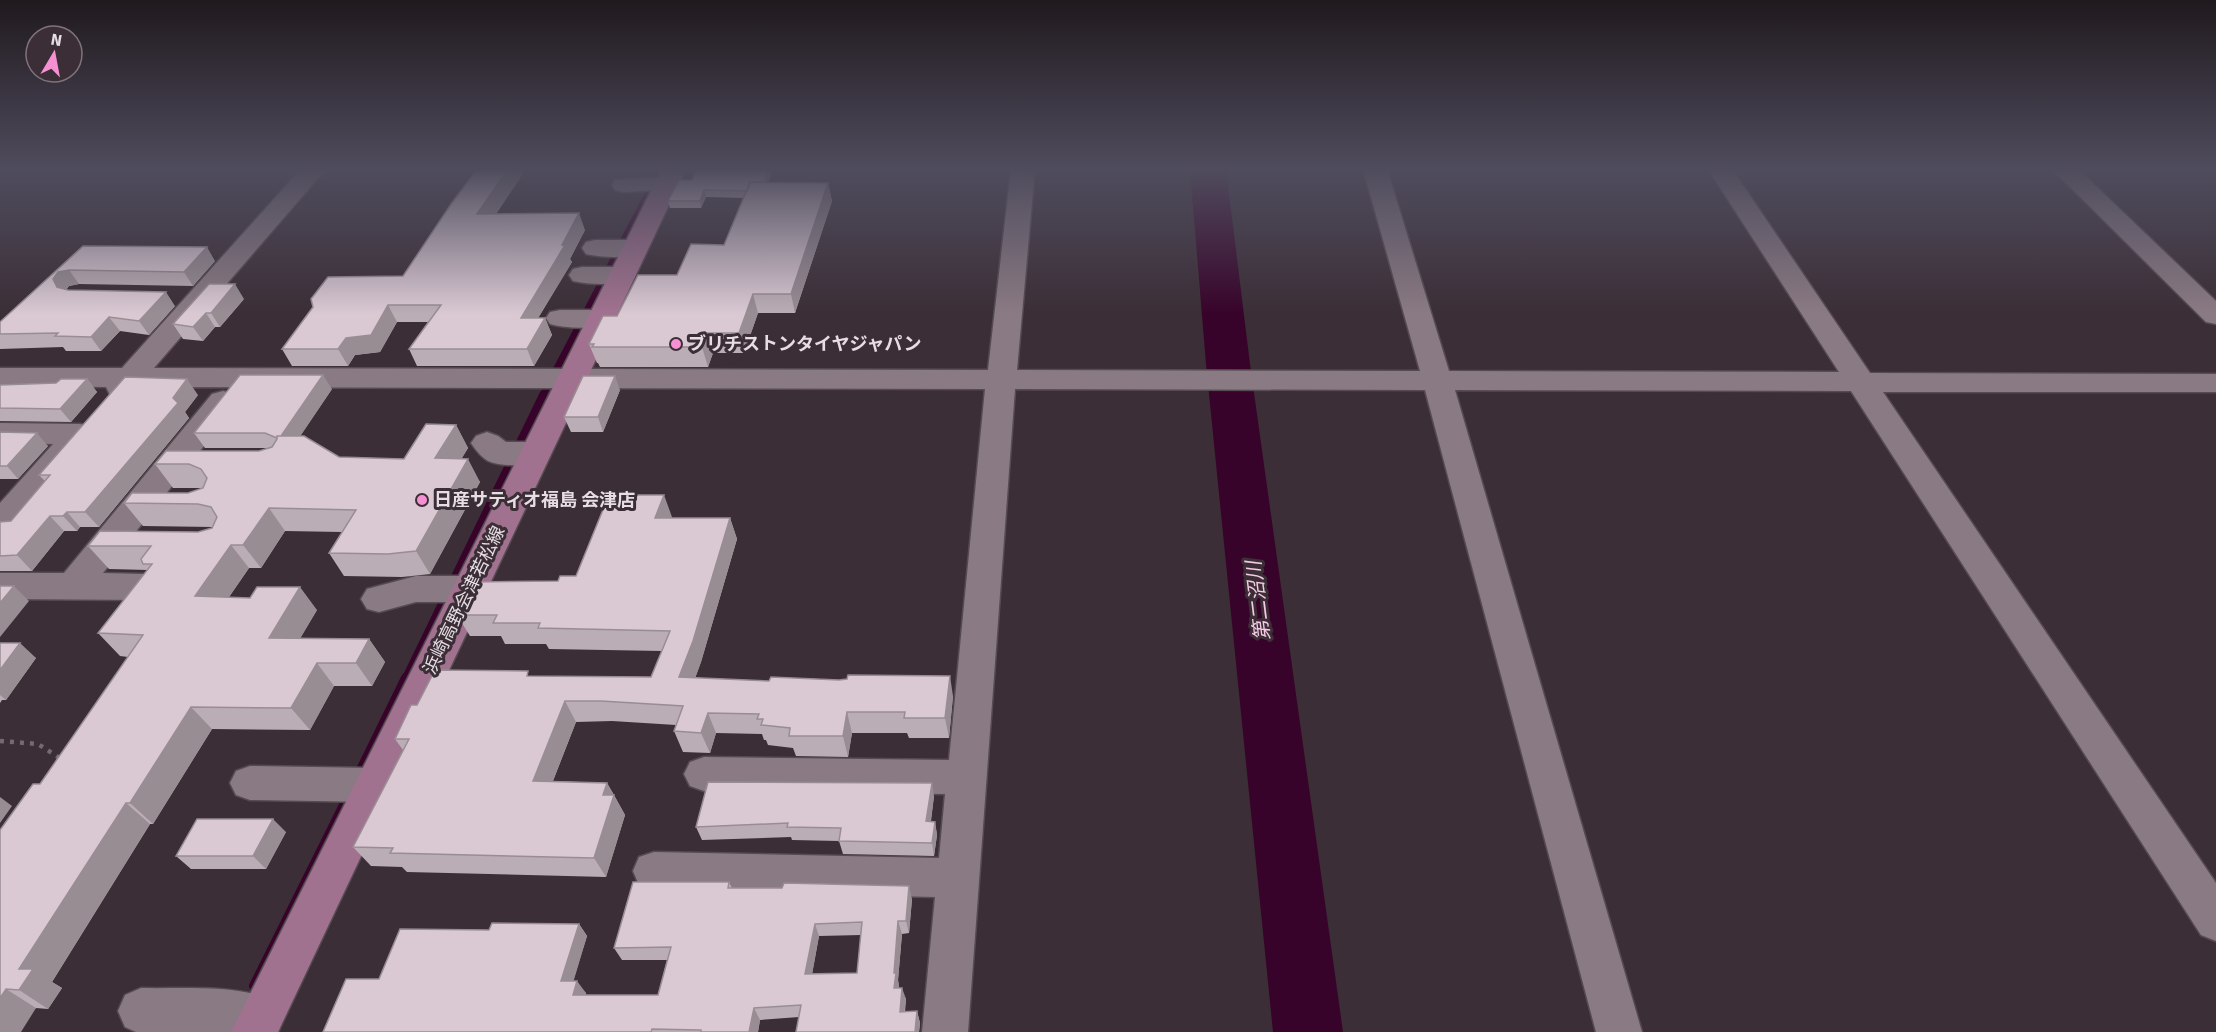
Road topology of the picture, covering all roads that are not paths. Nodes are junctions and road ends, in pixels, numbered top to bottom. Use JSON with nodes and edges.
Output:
{"nodes":[{"id":1,"x":271,"y":217,"type":"edge"},
{"id":2,"x":631,"y":217,"type":"edge"},
{"id":3,"x":1018,"y":217,"type":"edge"},
{"id":4,"x":1389,"y":217,"type":"edge"},
{"id":5,"x":1752,"y":217,"type":"edge"},
{"id":6,"x":2114,"y":217,"type":"edge"},
{"id":7,"x":168,"y":295,"type":"dead end"},
{"id":8,"x":201,"y":296,"type":"junction"},
{"id":9,"x":2216,"y":316,"type":"edge"},
{"id":10,"x":286,"y":350,"type":"edge"},
{"id":11,"x":0,"y":377,"type":"edge"},
{"id":12,"x":129,"y":377,"type":"junction"},
{"id":13,"x":253,"y":378,"type":"junction"},
{"id":14,"x":557,"y":379,"type":"junction"},
{"id":15,"x":1001,"y":381,"type":"junction"},
{"id":16,"x":1438,"y":382,"type":"junction"},
{"id":17,"x":1861,"y":383,"type":"junction"},
{"id":18,"x":2216,"y":383,"type":"edge"},
{"id":19,"x":91,"y":420,"type":"junction"},
{"id":20,"x":0,"y":433,"type":"edge"},
{"id":21,"x":492,"y":448,"type":"dead end"},
{"id":22,"x":535,"y":453,"type":"junction"},
{"id":23,"x":174,"y":461,"type":"junction"},
{"id":24,"x":208,"y":461,"type":"edge"},
{"id":25,"x":141,"y":502,"type":"junction"},
{"id":26,"x":174,"y":502,"type":"edge"},
{"id":27,"x":0,"y":525,"type":"edge"},
{"id":28,"x":111,"y":540,"type":"junction"},
{"id":29,"x":146,"y":540,"type":"edge"},
{"id":30,"x":0,"y":586,"type":"edge"},
{"id":31,"x":73,"y":586,"type":"junction"},
{"id":32,"x":144,"y":587,"type":"edge"},
{"id":33,"x":469,"y":590,"type":"junction"},
{"id":34,"x":379,"y":599,"type":"dead end"},
{"id":35,"x":704,"y":774,"type":"dead end"},
{"id":36,"x":966,"y":777,"type":"junction"},
{"id":37,"x":250,"y":783,"type":"dead end"},
{"id":38,"x":374,"y":785,"type":"junction"},
{"id":39,"x":654,"y":872,"type":"dead end"},
{"id":40,"x":958,"y":878,"type":"junction"},
{"id":41,"x":2216,"y":920,"type":"edge"},
{"id":42,"x":141,"y":1011,"type":"dead end"},
{"id":43,"x":258,"y":1025,"type":"edge"},
{"id":44,"x":945,"y":1032,"type":"edge"},
{"id":45,"x":1620,"y":1032,"type":"edge"}],
"edges":[{"from":1,"to":8,"type":"street"},
{"from":2,"to":14,"type":"main road","name":"浜崎高野会津若松線"},
{"from":3,"to":15,"type":"street"},
{"from":4,"to":16,"type":"street"},
{"from":5,"to":17,"type":"street"},
{"from":6,"to":9,"type":"street"},
{"from":7,"to":8,"type":"street"},
{"from":8,"to":12,"type":"street"},
{"from":10,"to":13,"type":"street"},
{"from":11,"to":12,"type":"street"},
{"from":12,"to":13,"type":"street"},
{"from":12,"to":19,"type":"street"},
{"from":13,"to":14,"type":"street"},
{"from":13,"to":23,"type":"street"},
{"from":14,"to":15,"type":"street"},
{"from":14,"to":22,"type":"main road","name":"浜崎高野会津若松線"},
{"from":15,"to":16,"type":"street"},
{"from":15,"to":36,"type":"street"},
{"from":16,"to":17,"type":"street"},
{"from":16,"to":45,"type":"street"},
{"from":17,"to":18,"type":"street"},
{"from":17,"to":41,"type":"street"},
{"from":19,"to":20,"type":"street"},
{"from":19,"to":27,"type":"street"},
{"from":21,"to":22,"type":"street"},
{"from":22,"to":33,"type":"main road","name":"浜崎高野会津若松線"},
{"from":23,"to":24,"type":"street"},
{"from":23,"to":25,"type":"street"},
{"from":25,"to":26,"type":"street"},
{"from":25,"to":28,"type":"street"},
{"from":28,"to":29,"type":"street"},
{"from":28,"to":31,"type":"street"},
{"from":30,"to":31,"type":"street"},
{"from":31,"to":32,"type":"street"},
{"from":33,"to":34,"type":"street"},
{"from":33,"to":38,"type":"main road","name":"浜崎高野会津若松線"},
{"from":35,"to":36,"type":"street"},
{"from":36,"to":40,"type":"street"},
{"from":37,"to":38,"type":"street"},
{"from":38,"to":43,"type":"main road","name":"浜崎高野会津若松線"},
{"from":39,"to":40,"type":"street"},
{"from":40,"to":44,"type":"street"},
{"from":42,"to":43,"type":"street"}]}
